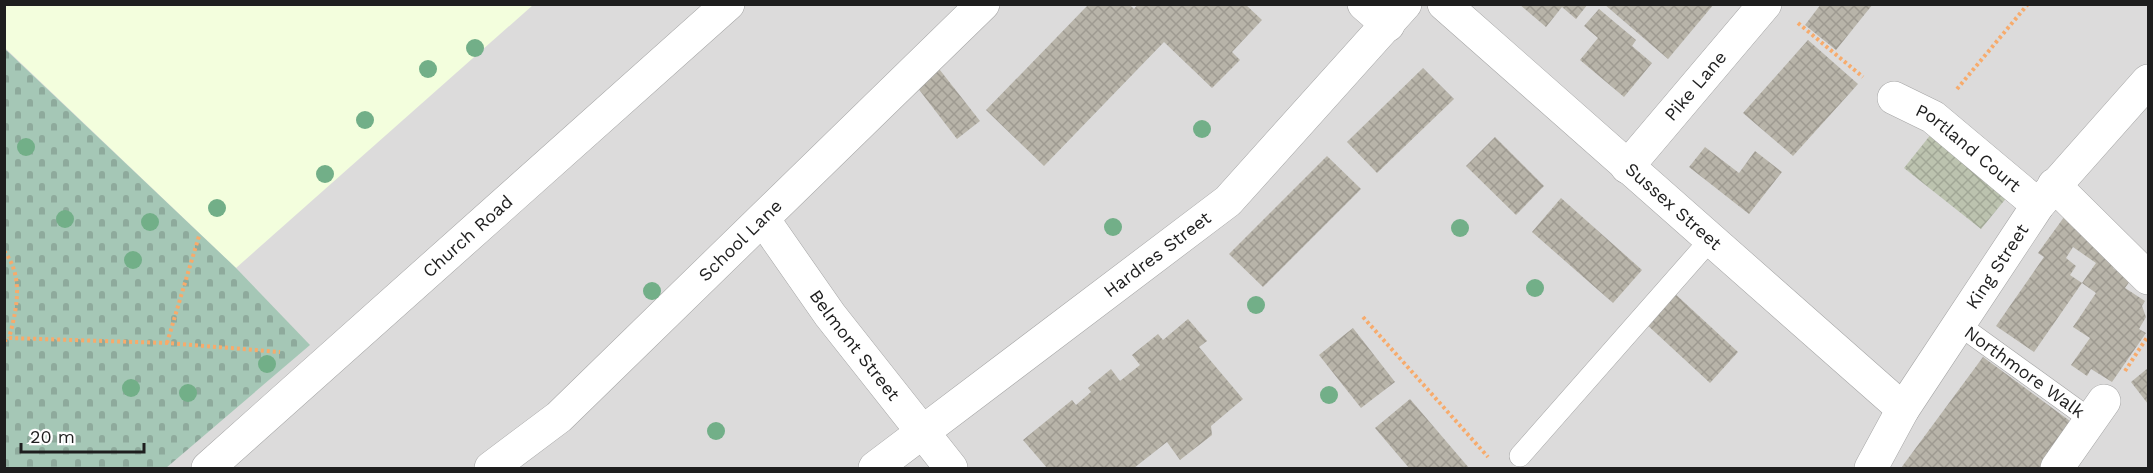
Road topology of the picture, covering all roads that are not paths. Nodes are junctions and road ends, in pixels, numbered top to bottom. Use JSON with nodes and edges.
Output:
{"nodes":[{"id":1,"x":729,"y":4,"type":"edge"},
{"id":2,"x":983,"y":4,"type":"edge"},
{"id":3,"x":1444,"y":4,"type":"edge"},
{"id":4,"x":1765,"y":4,"type":"edge"},
{"id":5,"x":1385,"y":11,"type":"edge"},
{"id":6,"x":2148,"y":81,"type":"edge"},
{"id":7,"x":1894,"y":98,"type":"road end"},
{"id":8,"x":1627,"y":167,"type":"junction"},
{"id":9,"x":2046,"y":195,"type":"junction"},
{"id":10,"x":763,"y":219,"type":"junction"},
{"id":11,"x":1711,"y":239,"type":"junction"},
{"id":12,"x":2148,"y":278,"type":"edge"},
{"id":13,"x":1958,"y":324,"type":"junction"},
{"id":14,"x":1903,"y":409,"type":"junction"},
{"id":15,"x":2098,"y":411,"type":"joint"},
{"id":16,"x":923,"y":434,"type":"junction"},
{"id":17,"x":1520,"y":456,"type":"dead end"},
{"id":18,"x":208,"y":468,"type":"edge"},
{"id":19,"x":491,"y":468,"type":"edge"},
{"id":20,"x":875,"y":468,"type":"edge"},
{"id":21,"x":951,"y":468,"type":"edge"},
{"id":22,"x":1871,"y":468,"type":"edge"},
{"id":23,"x":2057,"y":468,"type":"edge"}],
"edges":[{"from":1,"to":18,"type":"street","name":"Church Road"},
{"from":2,"to":10,"type":"street","name":"School Lane"},
{"from":3,"to":8,"type":"street","name":"Sussex Street"},
{"from":4,"to":8,"type":"street","name":"Pike Lane"},
{"from":5,"to":16,"type":"street","name":"Hardres Street"},
{"from":6,"to":9,"type":"street","name":"King Street"},
{"from":7,"to":9,"type":"street","name":"Portland Court"},
{"from":8,"to":11,"type":"street","name":"Sussex Street"},
{"from":9,"to":12,"type":"street","name":"Portland Court"},
{"from":9,"to":13,"type":"street","name":"King Street"},
{"from":10,"to":16,"type":"street","name":"Belmont Street"},
{"from":10,"to":19,"type":"street","name":"School Lane"},
{"from":11,"to":14,"type":"street","name":"Sussex Street"},
{"from":11,"to":17,"type":"lane"},
{"from":13,"to":14,"type":"street","name":"King Street"},
{"from":13,"to":15,"type":"lane","name":"Northmore Walk"},
{"from":14,"to":22,"type":"street","name":"King Street"},
{"from":15,"to":23,"type":"street","name":"Northmore Walk"},
{"from":16,"to":20,"type":"street","name":"Hardres Street"},
{"from":16,"to":21,"type":"street","name":"Belmont Street"}]}
